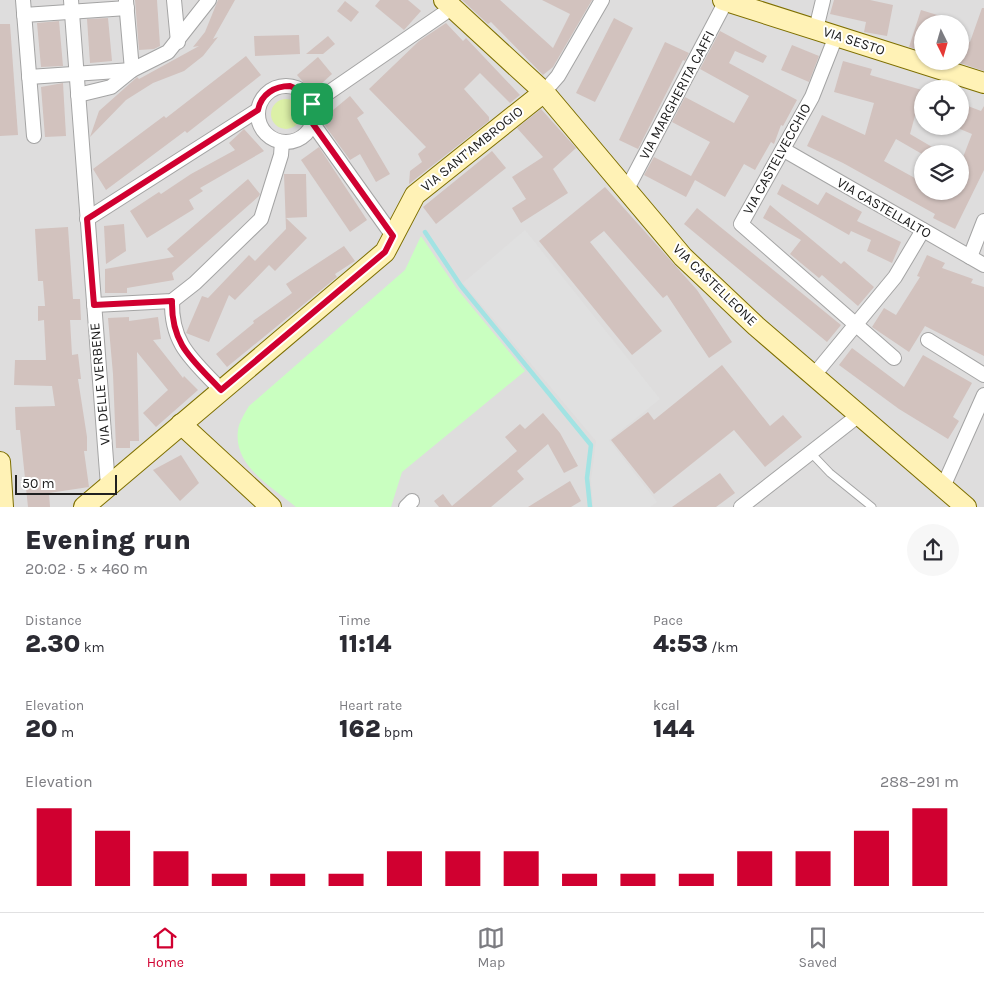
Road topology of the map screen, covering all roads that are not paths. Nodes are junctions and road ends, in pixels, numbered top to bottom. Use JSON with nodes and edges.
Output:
{"nodes":[{"id":1,"x":23,"y":0,"type":"edge"},
{"id":2,"x":174,"y":0,"type":"edge"},
{"id":3,"x":208,"y":0,"type":"edge"},
{"id":4,"x":602,"y":0,"type":"edge"},
{"id":5,"x":724,"y":0,"type":"edge"},
{"id":6,"x":823,"y":0,"type":"edge"},
{"id":7,"x":126,"y":4,"type":"edge"},
{"id":8,"x":448,"y":4,"type":"edge"},
{"id":9,"x":71,"y":6,"type":"edge"},
{"id":10,"x":24,"y":15,"type":"junction"},
{"id":11,"x":816,"y":29,"type":"junction"},
{"id":12,"x":836,"y":36,"type":"junction"},
{"id":13,"x":178,"y":42,"type":"junction"},
{"id":14,"x":132,"y":70,"type":"junction"},
{"id":15,"x":76,"y":74,"type":"junction"},
{"id":16,"x":29,"y":77,"type":"junction"},
{"id":17,"x":984,"y":83,"type":"edge"},
{"id":18,"x":544,"y":92,"type":"junction"},
{"id":19,"x":78,"y":95,"type":"junction"},
{"id":20,"x":312,"y":104,"type":"junction"},
{"id":21,"x":258,"y":110,"type":"junction"},
{"id":22,"x":313,"y":124,"type":"junction"},
{"id":23,"x":34,"y":136,"type":"dead end"},
{"id":24,"x":282,"y":142,"type":"junction"},
{"id":25,"x":784,"y":150,"type":"junction"},
{"id":26,"x":627,"y":190,"type":"junction"},
{"id":27,"x":87,"y":219,"type":"junction"},
{"id":28,"x":984,"y":221,"type":"edge"},
{"id":29,"x":923,"y":230,"type":"junction"},
{"id":30,"x":393,"y":236,"type":"junction"},
{"id":31,"x":970,"y":257,"type":"junction"},
{"id":32,"x":984,"y":265,"type":"edge"},
{"id":33,"x":172,"y":301,"type":"junction"},
{"id":34,"x":94,"y":305,"type":"junction"},
{"id":35,"x":855,"y":325,"type":"junction"},
{"id":36,"x":928,"y":340,"type":"dead end"},
{"id":37,"x":894,"y":358,"type":"dead end"},
{"id":38,"x":814,"y":375,"type":"junction"},
{"id":39,"x":984,"y":375,"type":"edge"},
{"id":40,"x":221,"y":390,"type":"junction"},
{"id":41,"x":984,"y":395,"type":"edge"},
{"id":42,"x":860,"y":415,"type":"junction"},
{"id":43,"x":181,"y":424,"type":"junction"},
{"id":44,"x":812,"y":452,"type":"junction"},
{"id":45,"x":0,"y":462,"type":"edge"},
{"id":46,"x":108,"y":486,"type":"junction"},
{"id":47,"x":943,"y":487,"type":"junction"},
{"id":48,"x":4,"y":507,"type":"edge"},
{"id":49,"x":84,"y":507,"type":"edge"},
{"id":50,"x":271,"y":507,"type":"edge"},
{"id":51,"x":741,"y":507,"type":"edge"},
{"id":52,"x":872,"y":507,"type":"edge"},
{"id":53,"x":966,"y":507,"type":"edge"}],
"edges":[{"from":1,"to":10,"type":"street"},
{"from":2,"to":13,"type":"street"},
{"from":3,"to":13,"type":"street"},
{"from":4,"to":18,"type":"street","name":"VIA SANT'AMBROGIO"},
{"from":5,"to":11,"type":"street","name":"VIA SESTO"},
{"from":5,"to":26,"type":"street","name":"VIA MARGHERITA CAFFI"},
{"from":6,"to":11,"type":"street"},
{"from":7,"to":9,"type":"street"},
{"from":7,"to":14,"type":"street"},
{"from":8,"to":18,"type":"street","name":"VIA CASTELLEONE"},
{"from":8,"to":20,"type":"street"},
{"from":9,"to":10,"type":"street"},
{"from":9,"to":15,"type":"street","name":"VIA DELLE VERBENE"},
{"from":10,"to":16,"type":"street"},
{"from":11,"to":12,"type":"street","name":"VIA SESTO"},
{"from":12,"to":17,"type":"street","name":"VIA SESTO"},
{"from":12,"to":25,"type":"street","name":"VIA CASTELVECCHIO"},
{"from":13,"to":14,"type":"street"},
{"from":14,"to":15,"type":"street"},
{"from":14,"to":19,"type":"street"},
{"from":15,"to":16,"type":"street"},
{"from":15,"to":19,"type":"street","name":"VIA DELLE VERBENE"},
{"from":16,"to":23,"type":"street"},
{"from":18,"to":26,"type":"street","name":"VIA CASTELLEONE"},
{"from":18,"to":30,"type":"street","name":"VIA SANT'AMBROGIO"},
{"from":19,"to":27,"type":"street","name":"VIA DELLE VERBENE"},
{"from":20,"to":21,"type":"street"},
{"from":20,"to":22,"type":"street"},
{"from":21,"to":24,"type":"street"},
{"from":21,"to":27,"type":"street"},
{"from":22,"to":24,"type":"street"},
{"from":22,"to":30,"type":"street"},
{"from":24,"to":33,"type":"street"},
{"from":25,"to":29,"type":"street","name":"VIA CASTELLALTO"},
{"from":25,"to":35,"type":"street","name":"VIA CASTELVECCHIO"},
{"from":26,"to":38,"type":"street","name":"VIA CASTELLEONE"},
{"from":27,"to":34,"type":"street","name":"VIA DELLE VERBENE"},
{"from":28,"to":31,"type":"street"},
{"from":29,"to":31,"type":"street","name":"VIA CASTELLALTO"},
{"from":29,"to":35,"type":"street"},
{"from":30,"to":40,"type":"street","name":"VIA SANT'AMBROGIO"},
{"from":31,"to":32,"type":"street","name":"VIA CASTELLALTO"},
{"from":33,"to":34,"type":"street"},
{"from":33,"to":40,"type":"street"},
{"from":34,"to":46,"type":"street","name":"VIA DELLE VERBENE"},
{"from":35,"to":37,"type":"street"},
{"from":35,"to":38,"type":"street"},
{"from":36,"to":39,"type":"street"},
{"from":38,"to":42,"type":"street","name":"VIA CASTELLEONE"},
{"from":40,"to":43,"type":"street","name":"VIA SANT'AMBROGIO"},
{"from":41,"to":47,"type":"street"},
{"from":42,"to":44,"type":"street"},
{"from":42,"to":47,"type":"street","name":"VIA CASTELLEONE"},
{"from":43,"to":46,"type":"street","name":"VIA SANT'AMBROGIO"},
{"from":43,"to":50,"type":"street"},
{"from":44,"to":51,"type":"street"},
{"from":44,"to":52,"type":"lane"},
{"from":45,"to":48,"type":"street"},
{"from":46,"to":49,"type":"street","name":"VIA SANT'AMBROGIO"},
{"from":47,"to":53,"type":"street","name":"VIA CASTELLEONE"}]}
